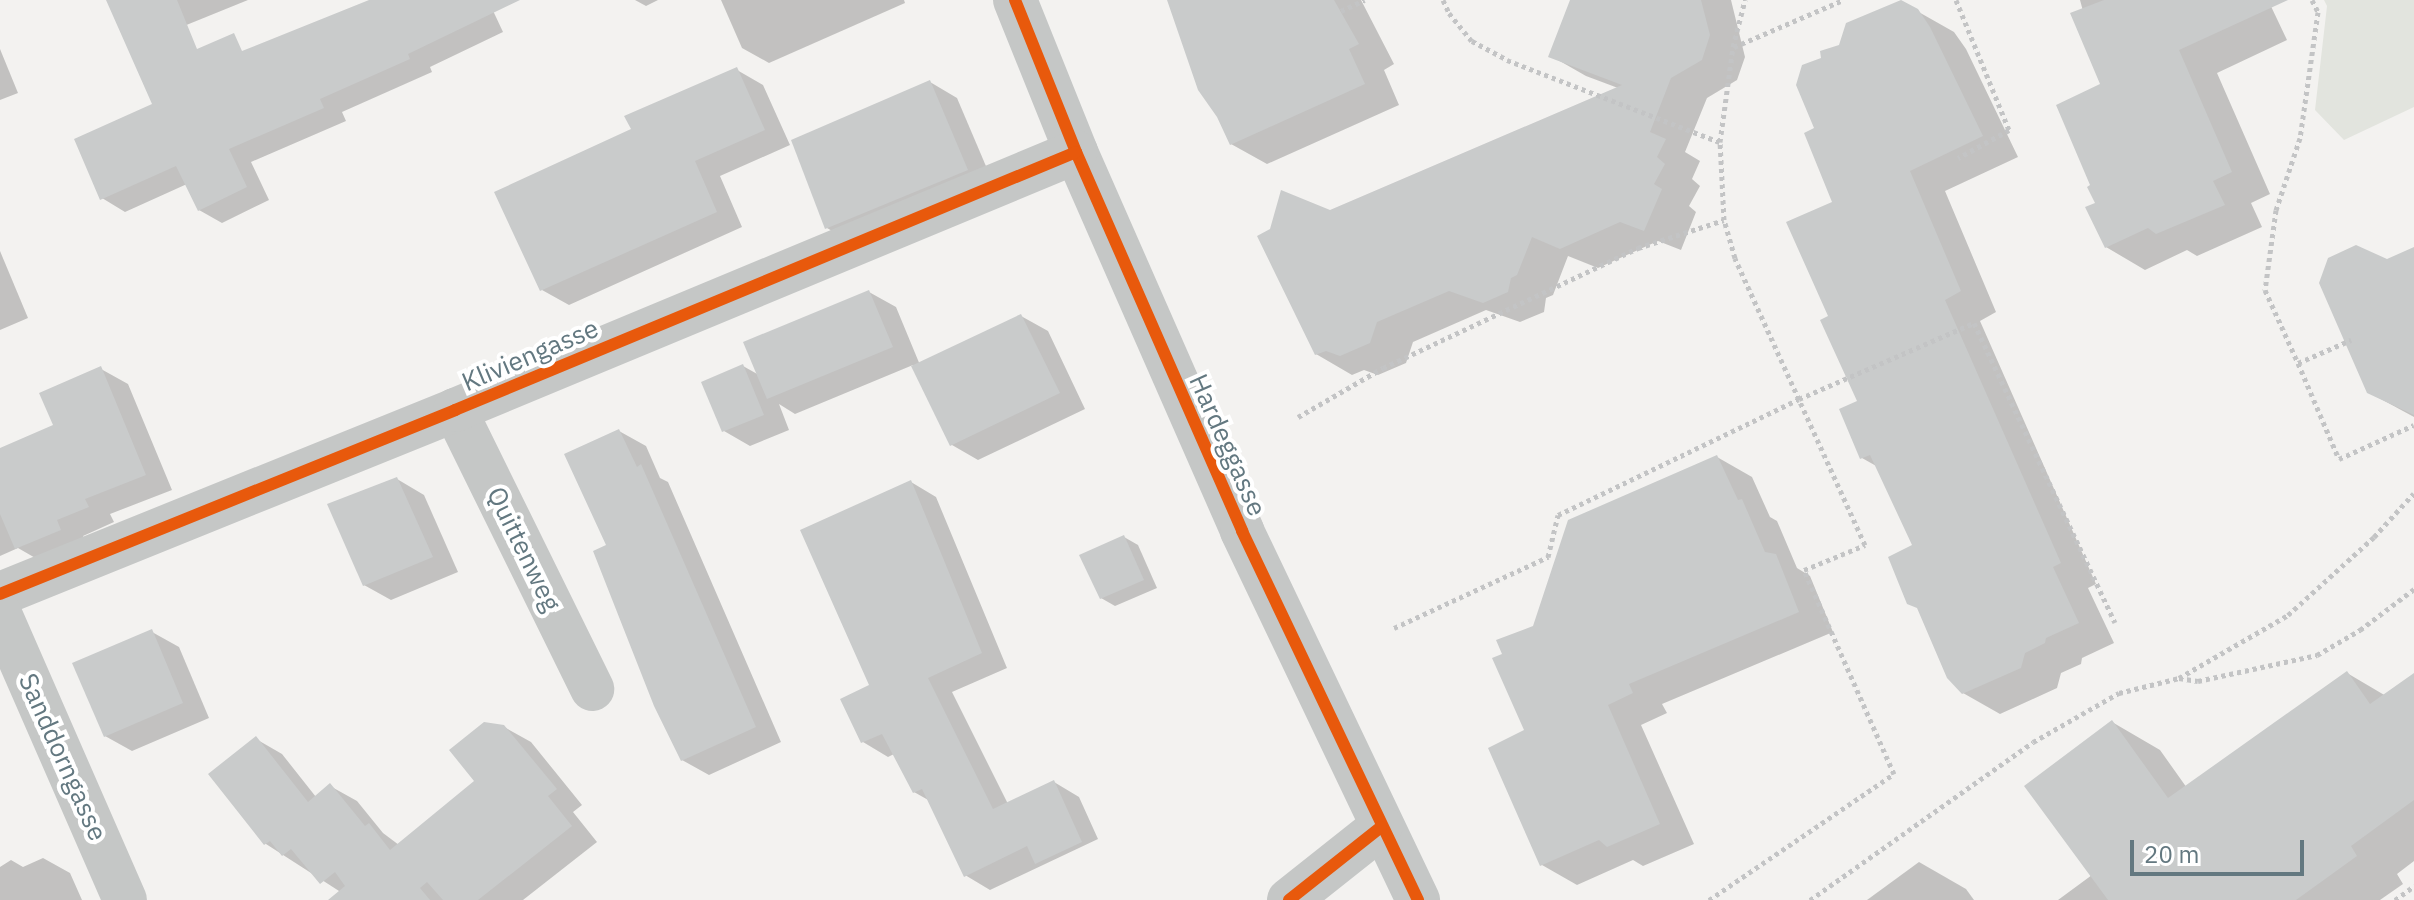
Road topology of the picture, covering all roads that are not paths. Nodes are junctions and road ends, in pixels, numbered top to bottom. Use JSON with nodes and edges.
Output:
{"nodes":[{"id":1,"x":1015,"y":0,"type":"edge"},
{"id":2,"x":1076,"y":152,"type":"junction"},
{"id":3,"x":455,"y":410,"type":"junction"},
{"id":4,"x":0,"y":594,"type":"edge"},
{"id":5,"x":0,"y":614,"type":"edge"},
{"id":6,"x":592,"y":689,"type":"dead end"},
{"id":7,"x":1381,"y":827,"type":"junction"},
{"id":8,"x":125,"y":900,"type":"edge"},
{"id":9,"x":1289,"y":900,"type":"edge"},
{"id":10,"x":1418,"y":900,"type":"edge"}],
"edges":[{"from":1,"to":2,"type":"street","name":"Hardeggasse"},
{"from":2,"to":3,"type":"street","name":"Kliviengasse"},
{"from":2,"to":7,"type":"street","name":"Hardeggasse"},
{"from":3,"to":4,"type":"street","name":"Kliviengasse"},
{"from":3,"to":6,"type":"street","name":"Quittenweg"},
{"from":5,"to":8,"type":"street","name":"Sanddorngasse"},
{"from":7,"to":9,"type":"street"},
{"from":7,"to":10,"type":"street","name":"Hardeggasse"}]}
